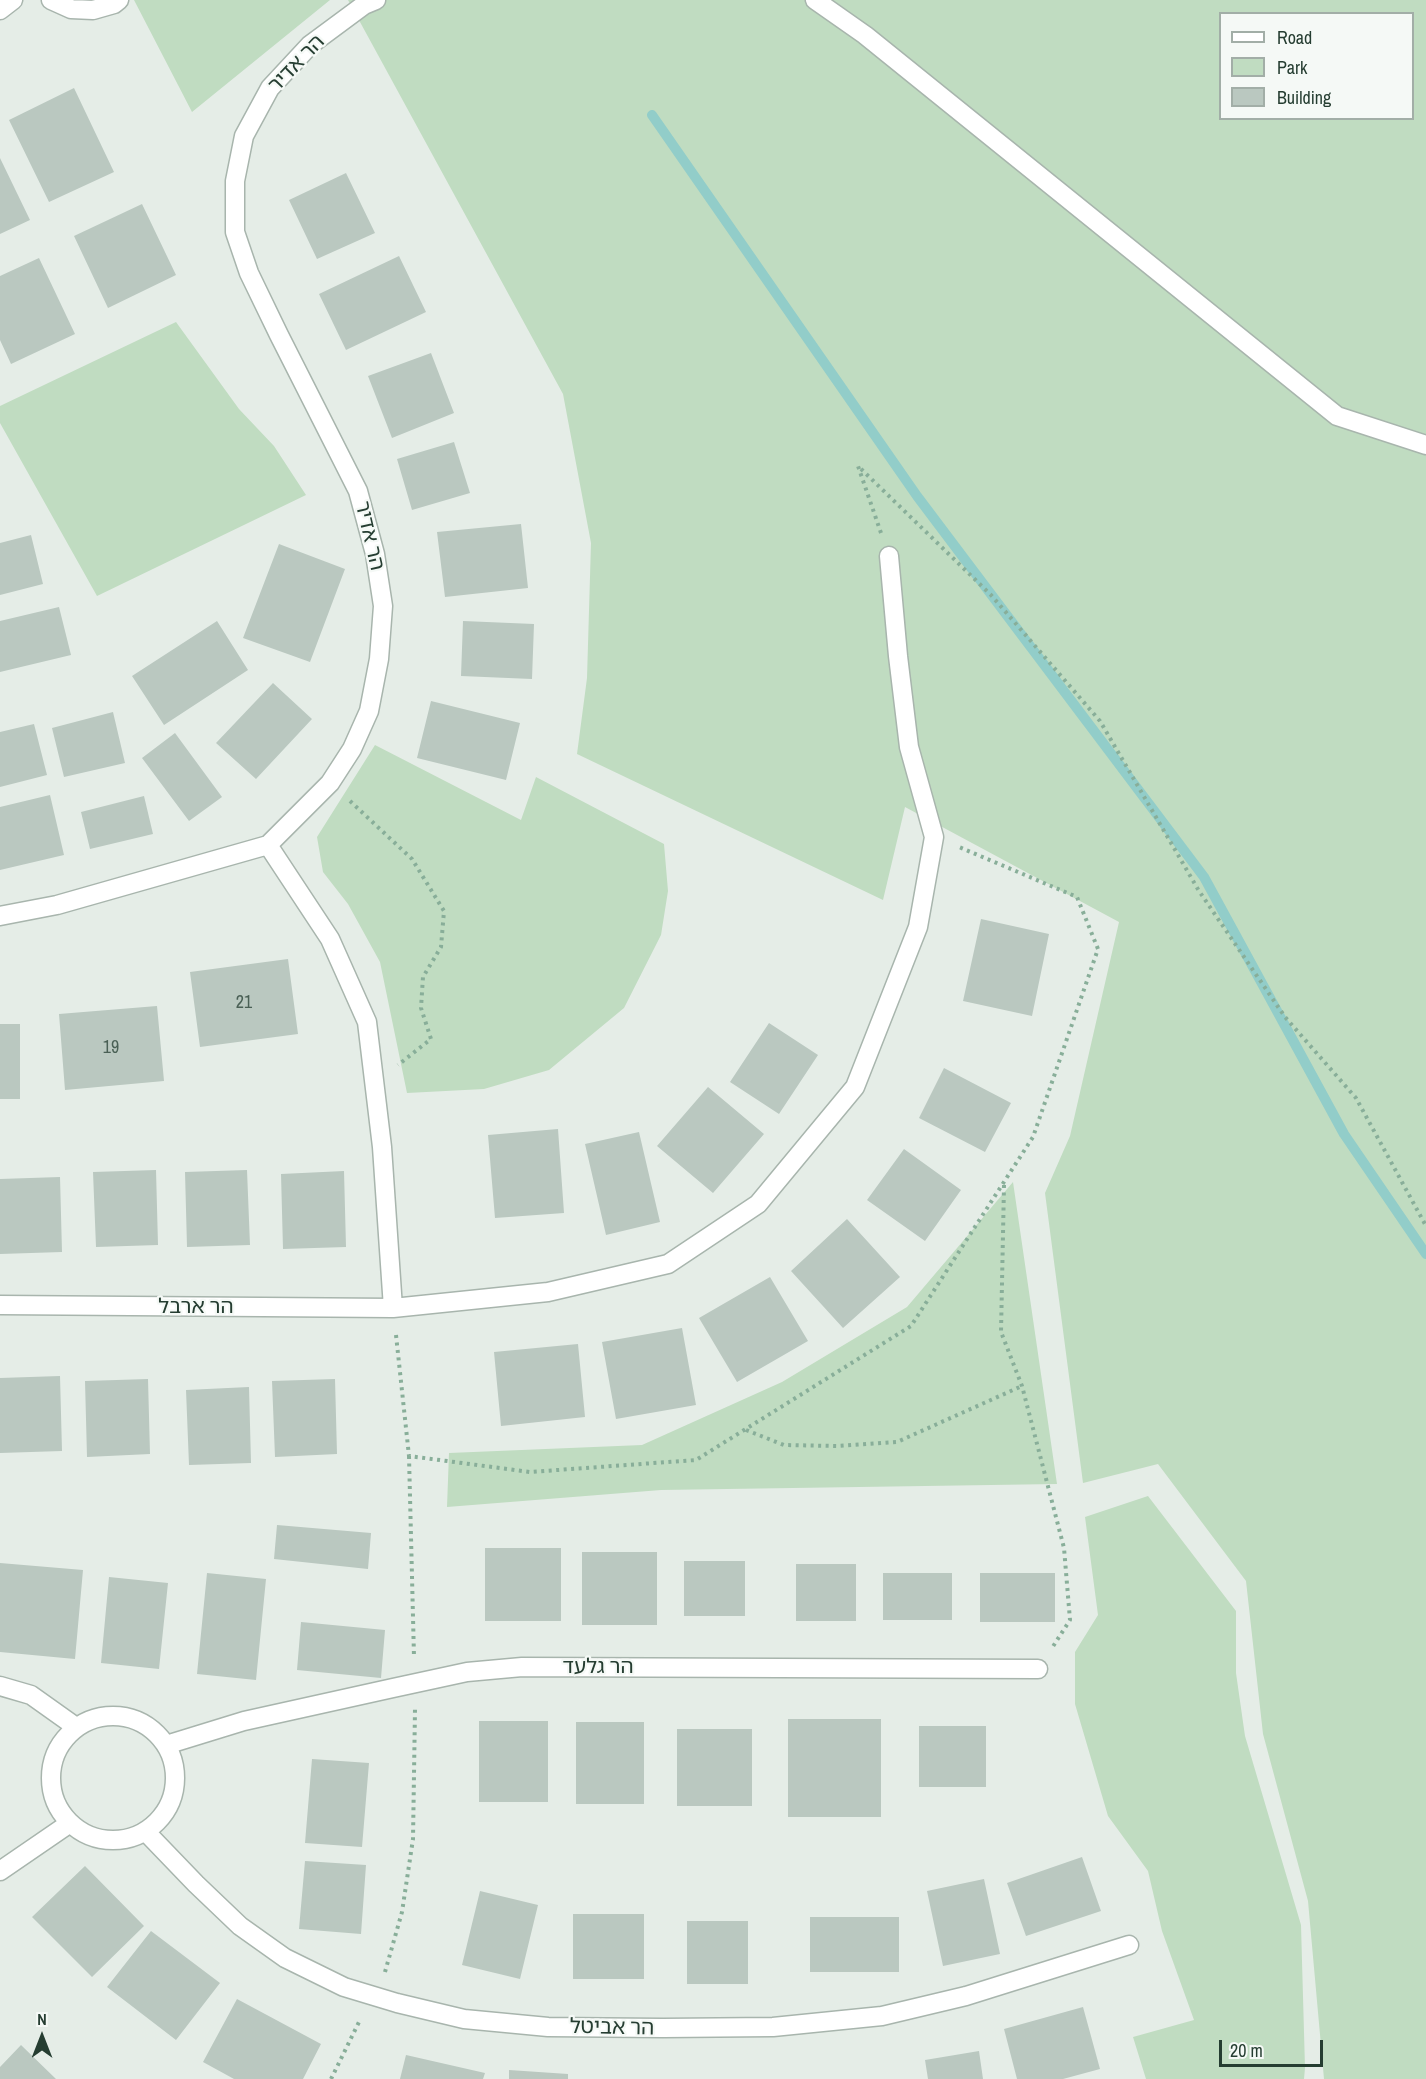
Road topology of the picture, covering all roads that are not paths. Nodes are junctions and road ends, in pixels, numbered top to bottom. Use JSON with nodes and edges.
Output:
{"nodes":[{"id":1,"x":13,"y":0,"type":"edge"},
{"id":2,"x":51,"y":0,"type":"edge"},
{"id":3,"x":119,"y":0,"type":"edge"},
{"id":4,"x":376,"y":0,"type":"edge"},
{"id":5,"x":815,"y":0,"type":"edge"},
{"id":6,"x":0,"y":10,"type":"edge"},
{"id":7,"x":1426,"y":445,"type":"edge"},
{"id":8,"x":889,"y":556,"type":"road end"},
{"id":9,"x":268,"y":845,"type":"junction"},
{"id":10,"x":0,"y":916,"type":"edge"},
{"id":11,"x":0,"y":1305,"type":"edge"},
{"id":12,"x":393,"y":1308,"type":"junction"},
{"id":13,"x":1038,"y":1669,"type":"road end"},
{"id":14,"x":0,"y":1686,"type":"edge"},
{"id":15,"x":76,"y":1727,"type":"junction"},
{"id":16,"x":166,"y":1745,"type":"junction"},
{"id":17,"x":70,"y":1823,"type":"junction"},
{"id":18,"x":145,"y":1831,"type":"junction"},
{"id":19,"x":0,"y":1871,"type":"edge"},
{"id":20,"x":1129,"y":1945,"type":"dead end"}],
"edges":[{"from":1,"to":6,"type":"street"},
{"from":2,"to":3,"type":"street"},
{"from":4,"to":9,"type":"street","name":"הר אדיר"},
{"from":5,"to":7,"type":"street"},
{"from":8,"to":12,"type":"street","name":"הר ארבל"},
{"from":9,"to":10,"type":"street","name":"הר אדיר"},
{"from":9,"to":12,"type":"street"},
{"from":11,"to":12,"type":"street","name":"הר ארבל"},
{"from":13,"to":16,"type":"street","name":"הר גלעד"},
{"from":14,"to":15,"type":"street"},
{"from":15,"to":16,"type":"street"},
{"from":15,"to":17,"type":"street"},
{"from":16,"to":18,"type":"street"},
{"from":17,"to":18,"type":"street"},
{"from":17,"to":19,"type":"street"},
{"from":18,"to":20,"type":"street","name":"הר אביטל"}]}
